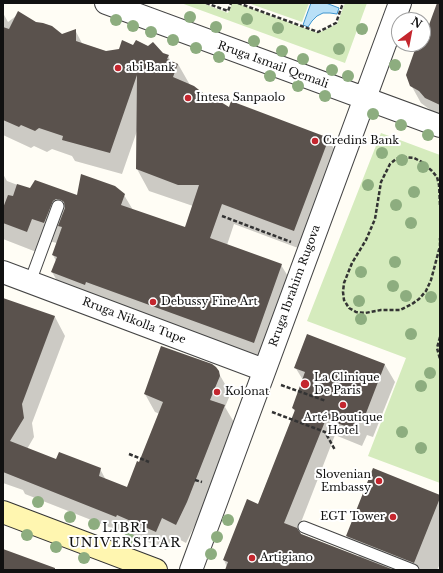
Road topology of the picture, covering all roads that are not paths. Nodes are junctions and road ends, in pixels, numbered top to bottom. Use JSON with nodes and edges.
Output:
{"nodes":[{"id":1,"x":106,"y":3,"type":"edge"},
{"id":2,"x":400,"y":3,"type":"edge"},
{"id":3,"x":142,"y":9,"type":"edge"},
{"id":4,"x":365,"y":98,"type":"junction"},
{"id":5,"x":440,"y":126,"type":"edge"},
{"id":6,"x":58,"y":206,"type":"dead end"},
{"id":7,"x":3,"y":272,"type":"edge"},
{"id":8,"x":30,"y":282,"type":"junction"},
{"id":9,"x":264,"y":370,"type":"junction"},
{"id":10,"x":3,"y":512,"type":"edge"},
{"id":11,"x":304,"y":527,"type":"dead end"},
{"id":12,"x":156,"y":570,"type":"edge"},
{"id":13,"x":191,"y":570,"type":"edge"},
{"id":14,"x":412,"y":570,"type":"edge"}],
"edges":[{"from":1,"to":3,"type":"street","name":"Rruga Ismail Qemali"},
{"from":2,"to":4,"type":"street","name":"Rruga Ibrahim Rugova"},
{"from":3,"to":4,"type":"street","name":"Rruga Ismail Qemali"},
{"from":4,"to":5,"type":"street","name":"Rruga Ismail Qemali"},
{"from":4,"to":9,"type":"street","name":"Rruga Ibrahim Rugova"},
{"from":6,"to":8,"type":"lane"},
{"from":7,"to":8,"type":"street","name":"Rruga Nikolla Tupe"},
{"from":8,"to":9,"type":"street","name":"Rruga Nikolla Tupe"},
{"from":9,"to":13,"type":"street","name":"Rruga Ibrahim Rugova"},
{"from":10,"to":12,"type":"main road"},
{"from":11,"to":14,"type":"lane"}]}
